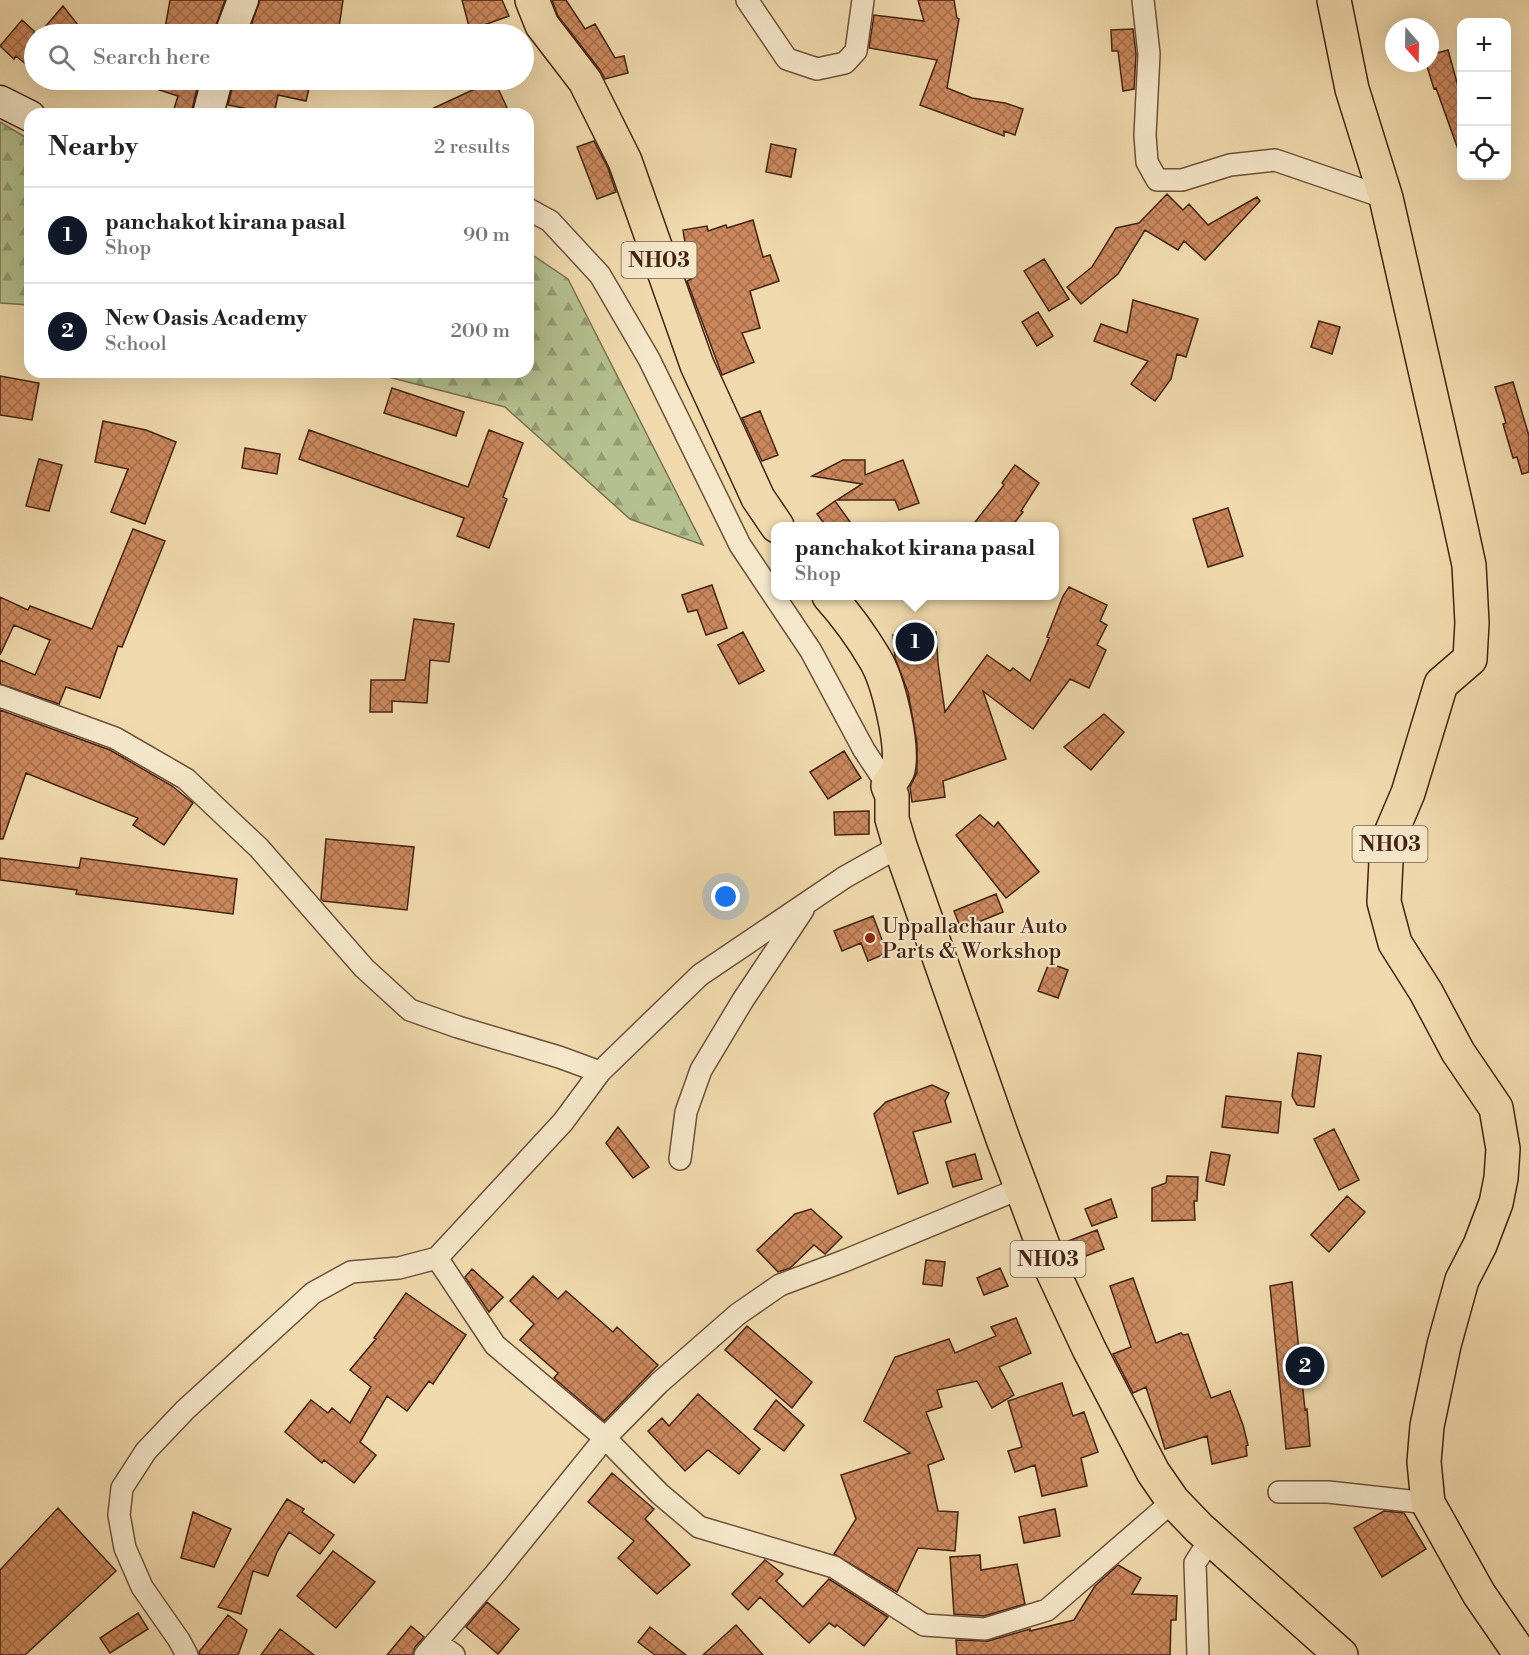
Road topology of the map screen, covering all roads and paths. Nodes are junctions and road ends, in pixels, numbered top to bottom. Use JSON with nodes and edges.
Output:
{"nodes":[{"id":1,"x":243,"y":0,"type":"edge"},
{"id":2,"x":532,"y":0,"type":"edge"},
{"id":3,"x":747,"y":0,"type":"edge"},
{"id":4,"x":863,"y":0,"type":"edge"},
{"id":5,"x":1143,"y":0,"type":"edge"},
{"id":6,"x":1334,"y":0,"type":"edge"},
{"id":7,"x":234,"y":24,"type":"edge"},
{"id":8,"x":214,"y":90,"type":"edge"},
{"id":9,"x":0,"y":101,"type":"edge"},
{"id":10,"x":210,"y":108,"type":"edge"},
{"id":11,"x":24,"y":113,"type":"edge"},
{"id":12,"x":1386,"y":198,"type":"junction"},
{"id":13,"x":534,"y":212,"type":"edge"},
{"id":14,"x":774,"y":522,"type":"edge"},
{"id":15,"x":771,"y":590,"type":"edge"},
{"id":16,"x":778,"y":600,"type":"edge"},
{"id":17,"x":833,"y":600,"type":"edge"},
{"id":18,"x":0,"y":696,"type":"edge"},
{"id":19,"x":888,"y":786,"type":"junction"},
{"id":20,"x":900,"y":846,"type":"junction"},
{"id":21,"x":808,"y":902,"type":"junction"},
{"id":22,"x":600,"y":1072,"type":"junction"},
{"id":23,"x":680,"y":1159,"type":"dead end"},
{"id":24,"x":1021,"y":1188,"type":"junction"},
{"id":25,"x":437,"y":1258,"type":"junction"},
{"id":26,"x":605,"y":1438,"type":"junction"},
{"id":27,"x":1279,"y":1492,"type":"dead end"},
{"id":28,"x":1173,"y":1501,"type":"junction"},
{"id":29,"x":1428,"y":1503,"type":"junction"},
{"id":30,"x":1211,"y":1538,"type":"junction"},
{"id":31,"x":430,"y":1649,"type":"edge"},
{"id":32,"x":1339,"y":1654,"type":"edge"},
{"id":33,"x":187,"y":1655,"type":"edge"},
{"id":34,"x":454,"y":1655,"type":"edge"},
{"id":35,"x":1198,"y":1655,"type":"edge"},
{"id":36,"x":1521,"y":1655,"type":"edge"}],
"edges":[{"from":1,"to":7,"type":"main road"},
{"from":2,"to":14,"type":"main road","number":"NH03"},
{"from":3,"to":4,"type":"street"},
{"from":5,"to":12,"type":"street"},
{"from":6,"to":12,"type":"main road","number":"NH03"},
{"from":8,"to":10,"type":"main road"},
{"from":9,"to":11,"type":"main road"},
{"from":12,"to":29,"type":"main road","number":"NH03"},
{"from":13,"to":15,"type":"street"},
{"from":16,"to":19,"type":"street"},
{"from":17,"to":19,"type":"main road","number":"NH03"},
{"from":18,"to":22,"type":"street"},
{"from":19,"to":20,"type":"main road","number":"NH03"},
{"from":20,"to":21,"type":"street"},
{"from":20,"to":24,"type":"main road","number":"NH03"},
{"from":21,"to":22,"type":"street"},
{"from":21,"to":23,"type":"street"},
{"from":22,"to":25,"type":"street"},
{"from":24,"to":26,"type":"street"},
{"from":24,"to":28,"type":"main road","number":"NH03"},
{"from":25,"to":26,"type":"street"},
{"from":25,"to":33,"type":"street"},
{"from":26,"to":28,"type":"street"},
{"from":26,"to":31,"type":"street"},
{"from":27,"to":29,"type":"street"},
{"from":28,"to":30,"type":"main road","number":"NH03"},
{"from":29,"to":36,"type":"main road","number":"NH03"},
{"from":30,"to":32,"type":"main road","number":"NH03"},
{"from":30,"to":35,"type":"street"},
{"from":31,"to":34,"type":"street"}]}
